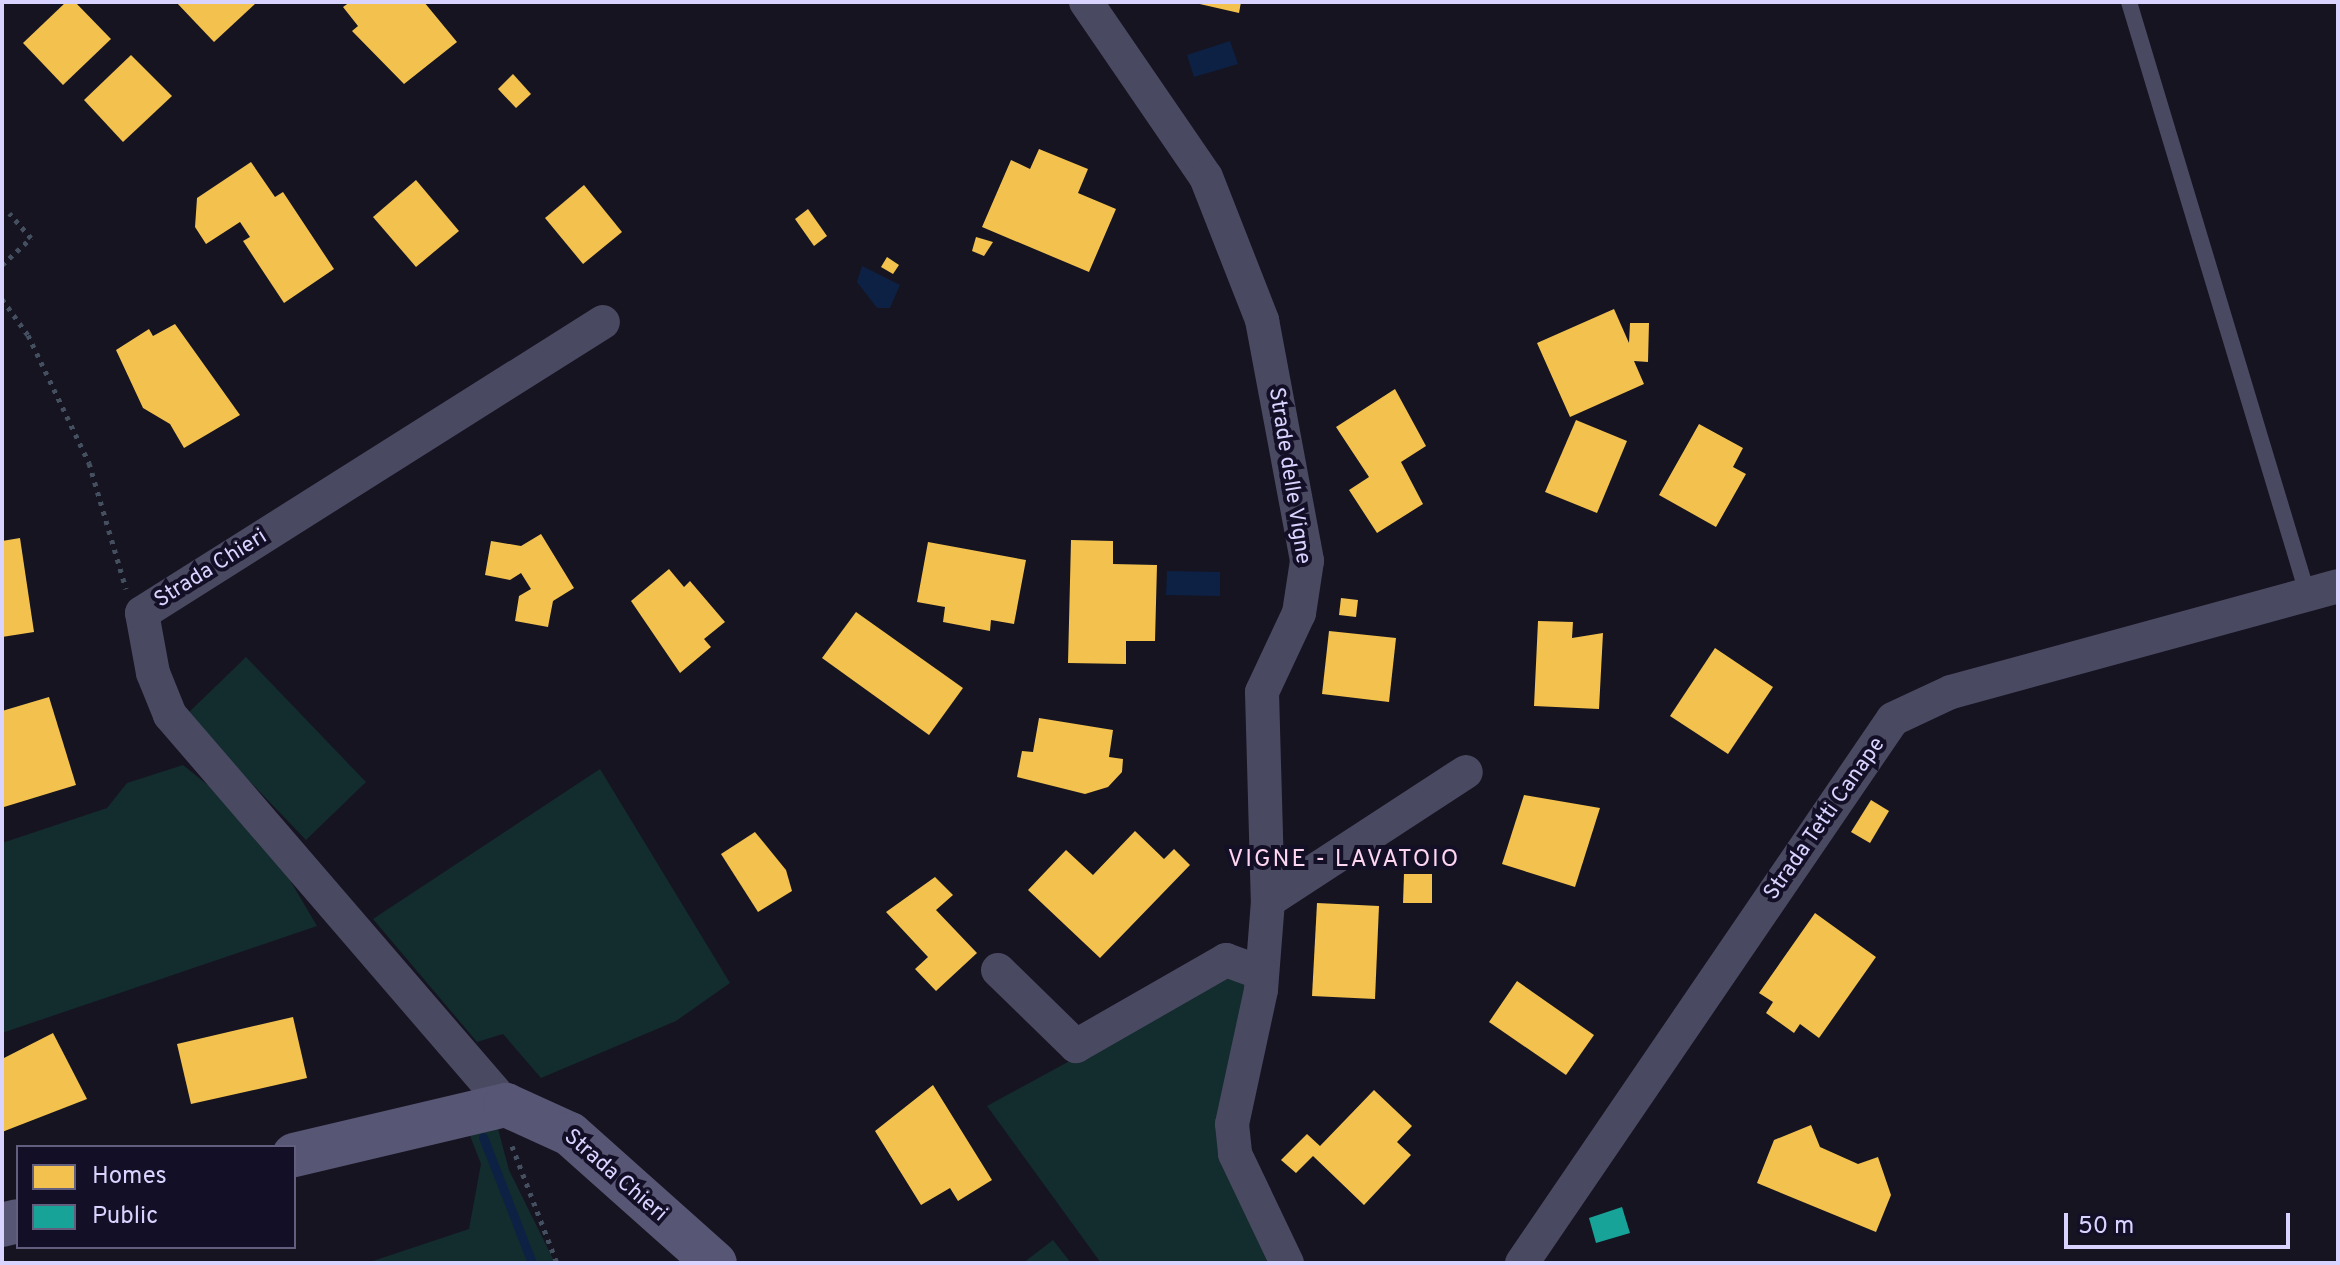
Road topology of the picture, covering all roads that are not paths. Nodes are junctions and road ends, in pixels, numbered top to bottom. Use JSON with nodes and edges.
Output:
{"nodes":[{"id":1,"x":1086,"y":2,"type":"edge"},
{"id":2,"x":2129,"y":2,"type":"edge"},
{"id":3,"x":603,"y":322,"type":"dead end"},
{"id":4,"x":2323,"y":591,"type":"edge"},
{"id":5,"x":1466,"y":772,"type":"dead end"},
{"id":6,"x":1268,"y":901,"type":"junction"},
{"id":7,"x":998,"y":970,"type":"dead end"},
{"id":8,"x":1262,"y":973,"type":"junction"},
{"id":9,"x":506,"y":1105,"type":"junction"},
{"id":10,"x":296,"y":1155,"type":"edge"},
{"id":11,"x":715,"y":1263,"type":"edge"},
{"id":12,"x":1287,"y":1263,"type":"edge"},
{"id":13,"x":1522,"y":1263,"type":"edge"}],
"edges":[{"from":1,"to":6,"type":"street","name":"Strade delle Vigne"},
{"from":2,"to":4,"type":"lane"},
{"from":3,"to":9,"type":"street","name":"Strada Chieri"},
{"from":4,"to":13,"type":"street","name":"Strada Tetti Canape"},
{"from":5,"to":6,"type":"street"},
{"from":6,"to":8,"type":"street","name":"Strade delle Vigne"},
{"from":7,"to":8,"type":"street"},
{"from":8,"to":12,"type":"street","name":"Strade delle Vigne"},
{"from":9,"to":10,"type":"main road"},
{"from":9,"to":11,"type":"main road","name":"Strada Chieri"}]}
